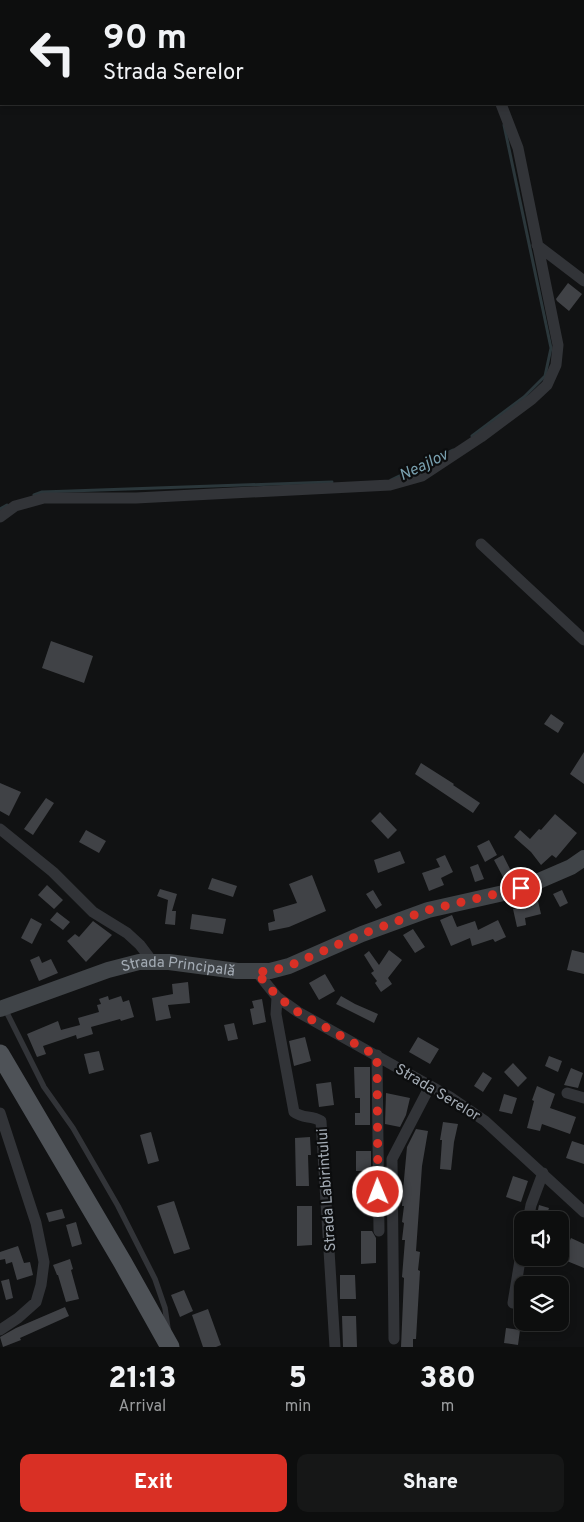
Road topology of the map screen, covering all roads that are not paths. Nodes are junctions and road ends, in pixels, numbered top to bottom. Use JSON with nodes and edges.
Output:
{"nodes":[{"id":1,"x":501,"y":105,"type":"edge"},
{"id":2,"x":537,"y":245,"type":"junction"},
{"id":3,"x":584,"y":281,"type":"edge"},
{"id":4,"x":0,"y":517,"type":"edge"},
{"id":5,"x":481,"y":544,"type":"dead end"},
{"id":6,"x":584,"y":640,"type":"edge"},
{"id":7,"x":0,"y":829,"type":"edge"},
{"id":8,"x":584,"y":858,"type":"edge"},
{"id":9,"x":152,"y":961,"type":"junction"},
{"id":10,"x":256,"y":972,"type":"junction"},
{"id":11,"x":277,"y":996,"type":"junction"},
{"id":12,"x":2,"y":1008,"type":"edge"},
{"id":13,"x":0,"y":1054,"type":"edge"},
{"id":14,"x":377,"y":1056,"type":"junction"},
{"id":15,"x":430,"y":1086,"type":"junction"},
{"id":16,"x":567,"y":1093,"type":"dead end"},
{"id":17,"x":584,"y":1098,"type":"edge"},
{"id":18,"x":0,"y":1113,"type":"edge"},
{"id":19,"x":543,"y":1172,"type":"junction"},
{"id":20,"x":530,"y":1211,"type":"edge"},
{"id":21,"x":584,"y":1212,"type":"edge"},
{"id":22,"x":379,"y":1231,"type":"dead end"},
{"id":23,"x":519,"y":1266,"type":"edge"},
{"id":24,"x":513,"y":1303,"type":"dead end"},
{"id":25,"x":0,"y":1330,"type":"edge"},
{"id":26,"x":394,"y":1339,"type":"dead end"},
{"id":27,"x":170,"y":1346,"type":"edge"},
{"id":28,"x":335,"y":1347,"type":"edge"}],
"edges":[{"from":1,"to":2,"type":"street"},
{"from":2,"to":3,"type":"street"},
{"from":2,"to":4,"type":"street"},
{"from":5,"to":6,"type":"street"},
{"from":7,"to":9,"type":"street"},
{"from":8,"to":10,"type":"main road","name":"Strada Principală"},
{"from":9,"to":10,"type":"main road","name":"Strada Principală"},
{"from":9,"to":12,"type":"main road","name":"Strada Principală"},
{"from":10,"to":11,"type":"street","name":"Strada Serelor"},
{"from":11,"to":14,"type":"street","name":"Strada Serelor"},
{"from":11,"to":28,"type":"street","name":"Strada Labirintului"},
{"from":12,"to":27,"type":"lane"},
{"from":13,"to":27,"type":"main road"},
{"from":14,"to":15,"type":"street","name":"Strada Serelor"},
{"from":14,"to":22,"type":"street"},
{"from":15,"to":19,"type":"street","name":"Strada Serelor"},
{"from":15,"to":26,"type":"street"},
{"from":16,"to":17,"type":"street"},
{"from":18,"to":25,"type":"street"},
{"from":19,"to":20,"type":"street"},
{"from":19,"to":21,"type":"street","name":"Strada Serelor"},
{"from":23,"to":24,"type":"street"}]}
